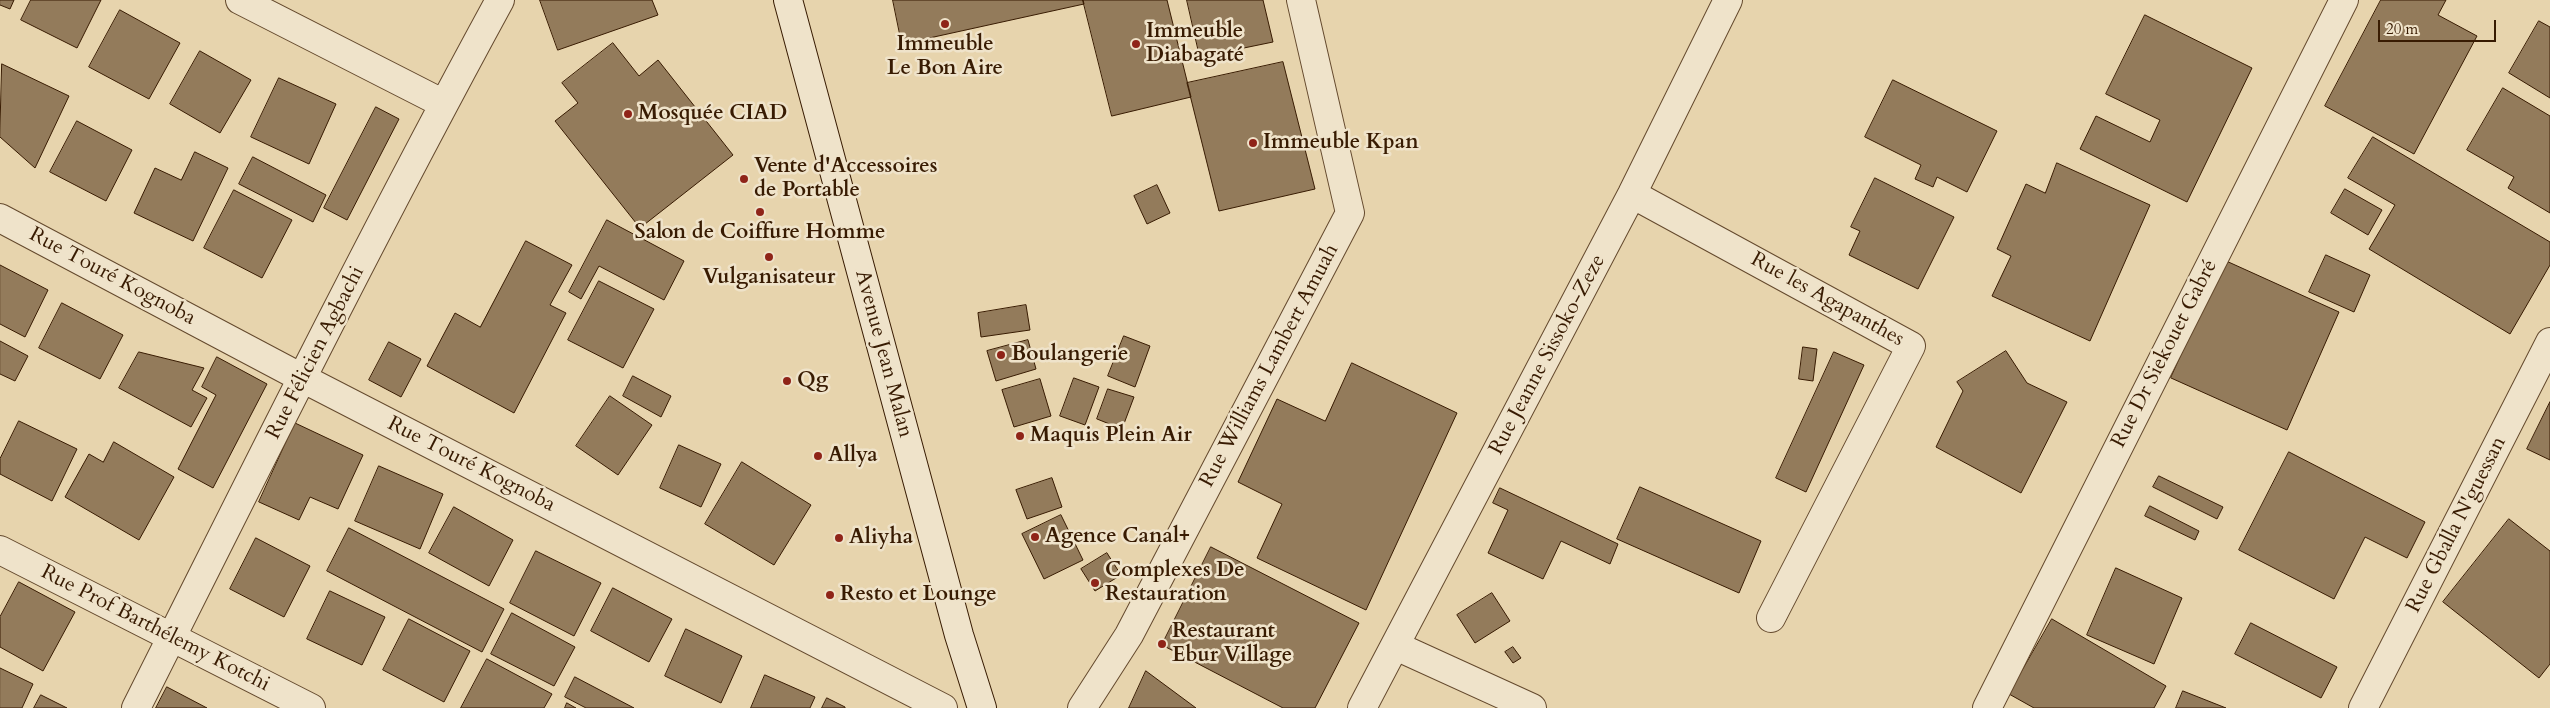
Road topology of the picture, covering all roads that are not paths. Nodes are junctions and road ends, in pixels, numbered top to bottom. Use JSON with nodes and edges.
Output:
{"nodes":[{"id":1,"x":240,"y":0,"type":"edge"},
{"id":2,"x":500,"y":0,"type":"edge"},
{"id":3,"x":788,"y":0,"type":"edge"},
{"id":4,"x":1301,"y":0,"type":"edge"},
{"id":5,"x":1728,"y":0,"type":"edge"},
{"id":6,"x":2344,"y":0,"type":"edge"},
{"id":7,"x":444,"y":104,"type":"junction"},
{"id":8,"x":1632,"y":194,"type":"junction"},
{"id":9,"x":0,"y":218,"type":"edge"},
{"id":10,"x":2550,"y":342,"type":"edge"},
{"id":11,"x":302,"y":378,"type":"junction"},
{"id":12,"x":0,"y":550,"type":"edge"},
{"id":13,"x":1771,"y":618,"type":"dead end"},
{"id":14,"x":172,"y":636,"type":"junction"},
{"id":15,"x":1396,"y":646,"type":"junction"},
{"id":16,"x":136,"y":708,"type":"edge"},
{"id":17,"x":311,"y":708,"type":"edge"},
{"id":18,"x":943,"y":708,"type":"edge"},
{"id":19,"x":982,"y":708,"type":"edge"},
{"id":20,"x":1082,"y":708,"type":"edge"},
{"id":21,"x":1362,"y":708,"type":"edge"},
{"id":22,"x":1532,"y":708,"type":"edge"},
{"id":23,"x":1988,"y":708,"type":"edge"},
{"id":24,"x":2363,"y":708,"type":"edge"}],
"edges":[{"from":1,"to":7,"type":"street"},
{"from":2,"to":7,"type":"street","name":"Rue Félicien Agbachi"},
{"from":3,"to":19,"type":"street","name":"Avenue Jean Malan"},
{"from":4,"to":20,"type":"street","name":"Rue Williams Lambert Amuah"},
{"from":5,"to":8,"type":"street","name":"Rue Jeanne Sissoko-Zeze"},
{"from":6,"to":23,"type":"street","name":"Rue Dr Siekouet Gabré"},
{"from":7,"to":11,"type":"street","name":"Rue Félicien Agbachi"},
{"from":8,"to":13,"type":"street","name":"Rue les Agapanthes"},
{"from":8,"to":15,"type":"street","name":"Rue Jeanne Sissoko-Zeze"},
{"from":9,"to":11,"type":"street","name":"Rue Touré Kognoba"},
{"from":10,"to":24,"type":"street","name":"Rue Gballa N'guessan"},
{"from":11,"to":14,"type":"street","name":"Rue Félicien Agbachi"},
{"from":11,"to":18,"type":"street","name":"Rue Touré Kognoba"},
{"from":12,"to":14,"type":"street","name":"Rue Prof Barthélemy Kotchi"},
{"from":14,"to":16,"type":"street","name":"Rue Félicien Agbachi"},
{"from":14,"to":17,"type":"street","name":"Rue Prof Barthélemy Kotchi"},
{"from":15,"to":21,"type":"street","name":"Rue Jeanne Sissoko-Zeze"},
{"from":15,"to":22,"type":"street"}]}
